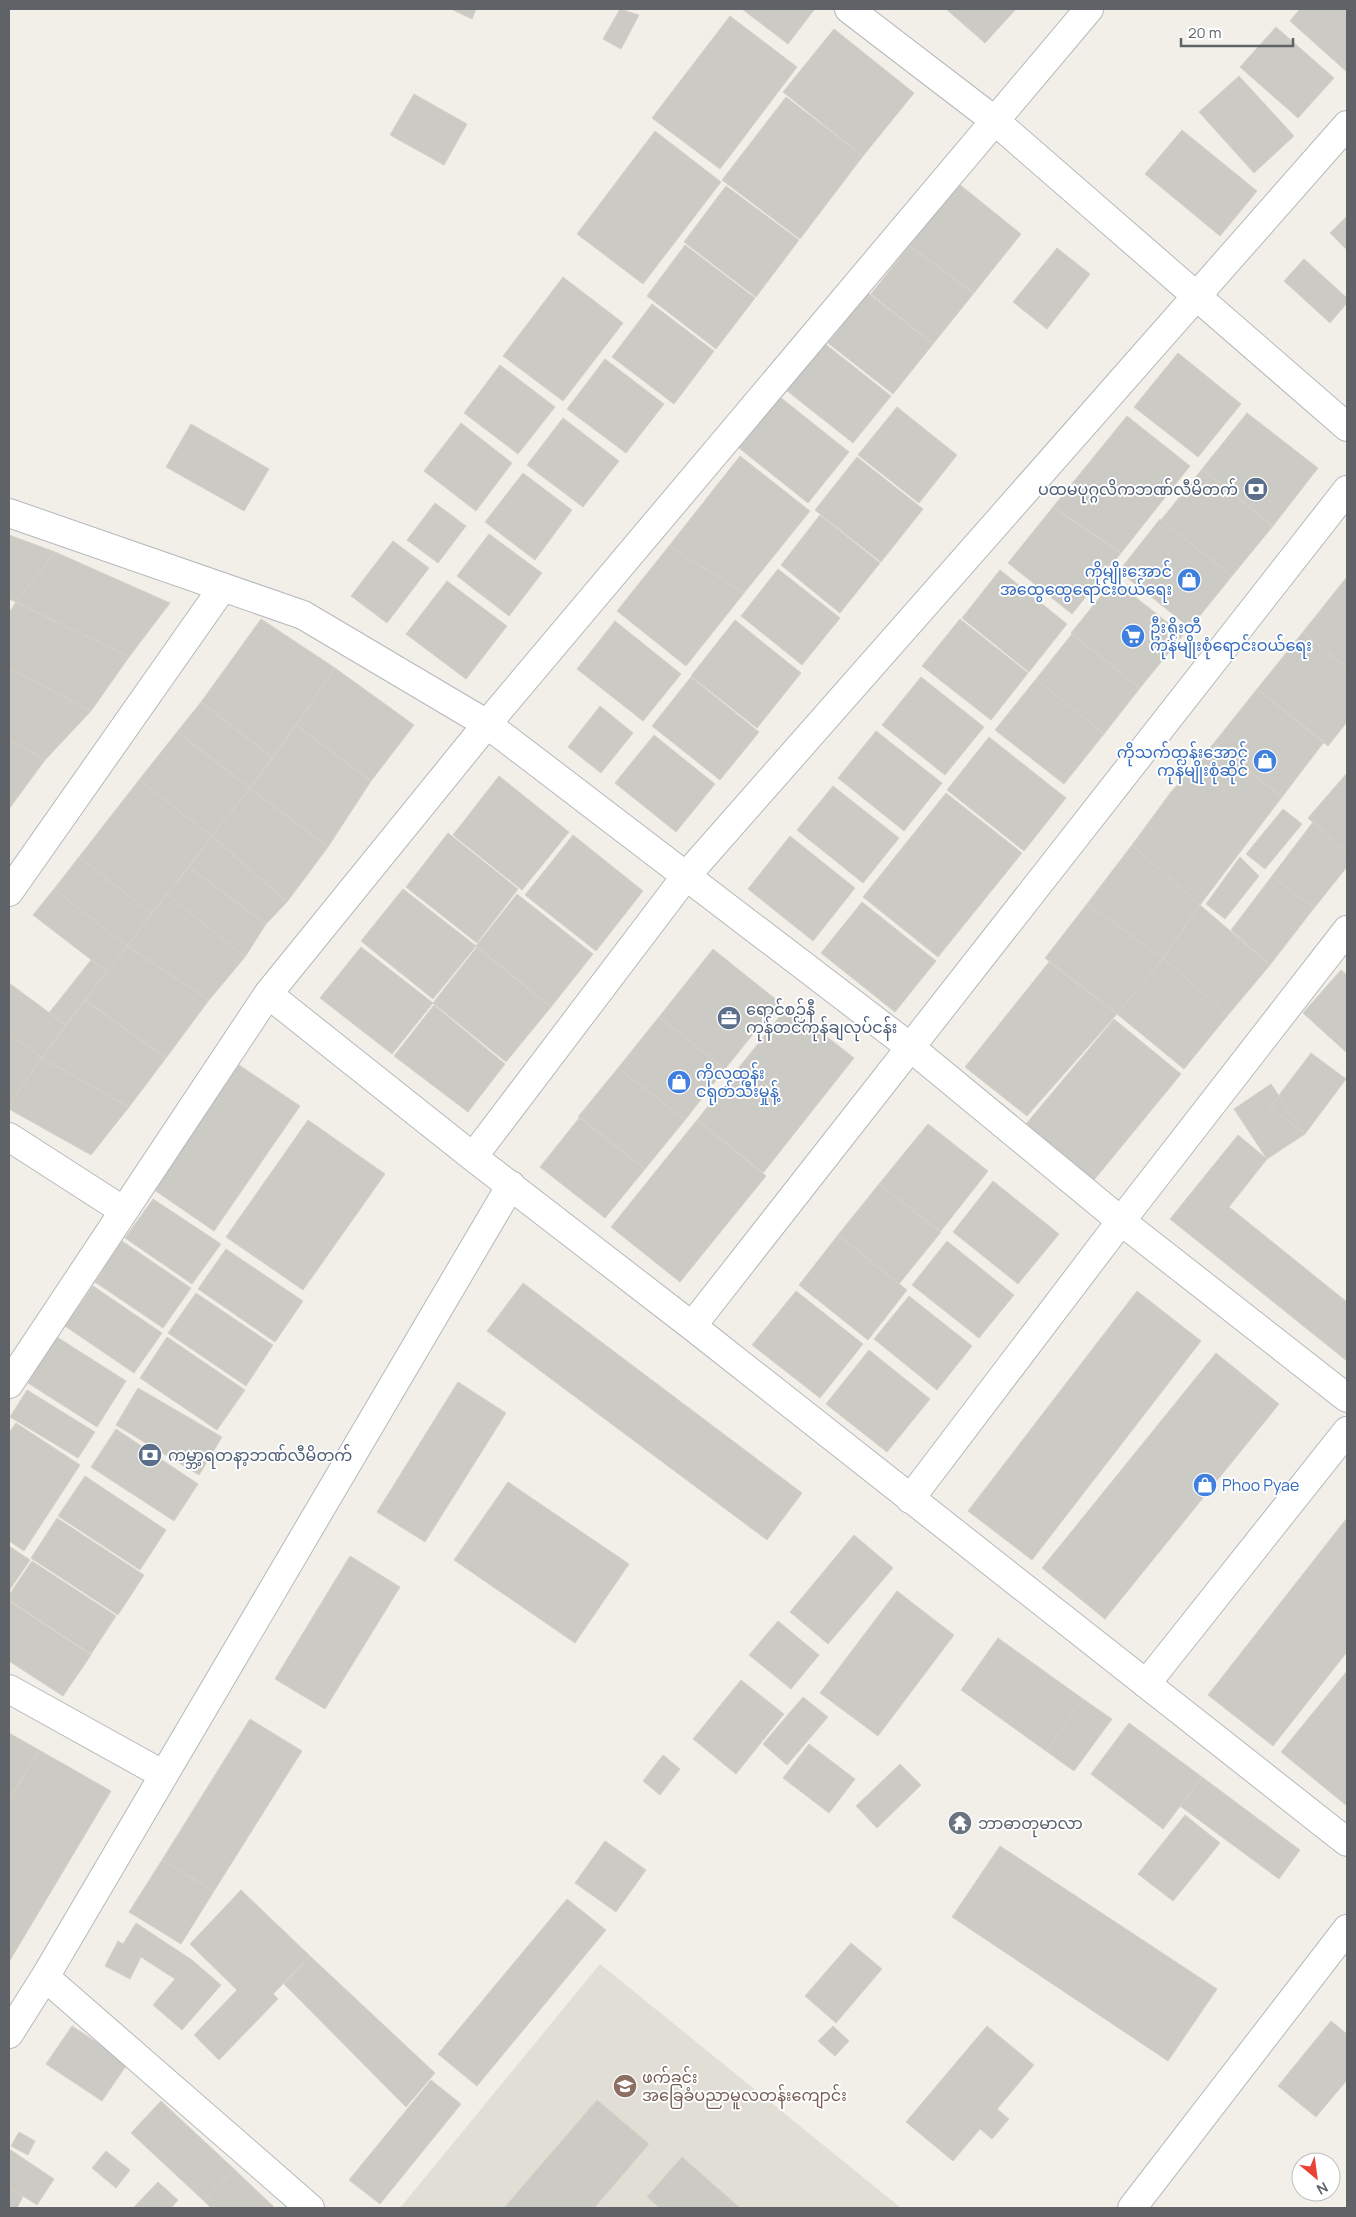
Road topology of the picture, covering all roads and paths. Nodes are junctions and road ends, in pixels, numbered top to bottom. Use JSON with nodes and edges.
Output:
{"nodes":[{"id":1,"x":849,"y":9,"type":"edge"},
{"id":2,"x":1089,"y":9,"type":"edge"},
{"id":3,"x":994,"y":120,"type":"junction"},
{"id":4,"x":1347,"y":125,"type":"edge"},
{"id":5,"x":1197,"y":297,"type":"junction"},
{"id":6,"x":1347,"y":426,"type":"edge"},
{"id":7,"x":1347,"y":490,"type":"edge"},
{"id":8,"x":9,"y":513,"type":"edge"},
{"id":9,"x":223,"y":586,"type":"junction"},
{"id":10,"x":488,"y":724,"type":"junction"},
{"id":11,"x":686,"y":876,"type":"junction"},
{"id":12,"x":9,"y":892,"type":"edge"},
{"id":13,"x":1347,"y":930,"type":"edge"},
{"id":14,"x":268,"y":994,"type":"junction"},
{"id":15,"x":910,"y":1047,"type":"junction"},
{"id":16,"x":9,"y":1137,"type":"edge"},
{"id":17,"x":473,"y":1158,"type":"junction"},
{"id":18,"x":510,"y":1185,"type":"junction"},
{"id":19,"x":124,"y":1211,"type":"junction"},
{"id":20,"x":1121,"y":1221,"type":"junction"},
{"id":21,"x":692,"y":1326,"type":"junction"},
{"id":22,"x":9,"y":1384,"type":"edge"},
{"id":23,"x":1347,"y":1398,"type":"edge"},
{"id":24,"x":1347,"y":1430,"type":"edge"},
{"id":25,"x":910,"y":1499,"type":"junction"},
{"id":26,"x":1146,"y":1684,"type":"junction"},
{"id":27,"x":9,"y":1689,"type":"edge"},
{"id":28,"x":164,"y":1775,"type":"junction"},
{"id":29,"x":1347,"y":1842,"type":"edge"},
{"id":30,"x":1347,"y":1929,"type":"edge"},
{"id":31,"x":45,"y":1977,"type":"junction"},
{"id":32,"x":9,"y":2034,"type":"edge"},
{"id":33,"x":310,"y":2208,"type":"edge"},
{"id":34,"x":1132,"y":2208,"type":"edge"}],
"edges":[{"from":1,"to":3,"type":"street"},
{"from":2,"to":3,"type":"street"},
{"from":3,"to":5,"type":"street"},
{"from":3,"to":10,"type":"street"},
{"from":4,"to":5,"type":"street"},
{"from":5,"to":6,"type":"street"},
{"from":5,"to":11,"type":"street"},
{"from":7,"to":15,"type":"street"},
{"from":8,"to":9,"type":"street"},
{"from":9,"to":10,"type":"street"},
{"from":9,"to":12,"type":"street"},
{"from":10,"to":11,"type":"street"},
{"from":10,"to":14,"type":"street"},
{"from":11,"to":15,"type":"street"},
{"from":11,"to":17,"type":"street"},
{"from":13,"to":20,"type":"street"},
{"from":14,"to":17,"type":"street"},
{"from":14,"to":19,"type":"street"},
{"from":15,"to":20,"type":"street"},
{"from":15,"to":21,"type":"street"},
{"from":16,"to":19,"type":"street"},
{"from":17,"to":18,"type":"street"},
{"from":18,"to":21,"type":"street"},
{"from":18,"to":28,"type":"street"},
{"from":19,"to":22,"type":"street"},
{"from":20,"to":23,"type":"street"},
{"from":20,"to":25,"type":"street"},
{"from":21,"to":25,"type":"street"},
{"from":24,"to":26,"type":"street"},
{"from":25,"to":26,"type":"street"},
{"from":26,"to":29,"type":"street"},
{"from":27,"to":28,"type":"street"},
{"from":28,"to":31,"type":"street"},
{"from":30,"to":34,"type":"street"},
{"from":31,"to":32,"type":"street"},
{"from":31,"to":33,"type":"street"}]}
